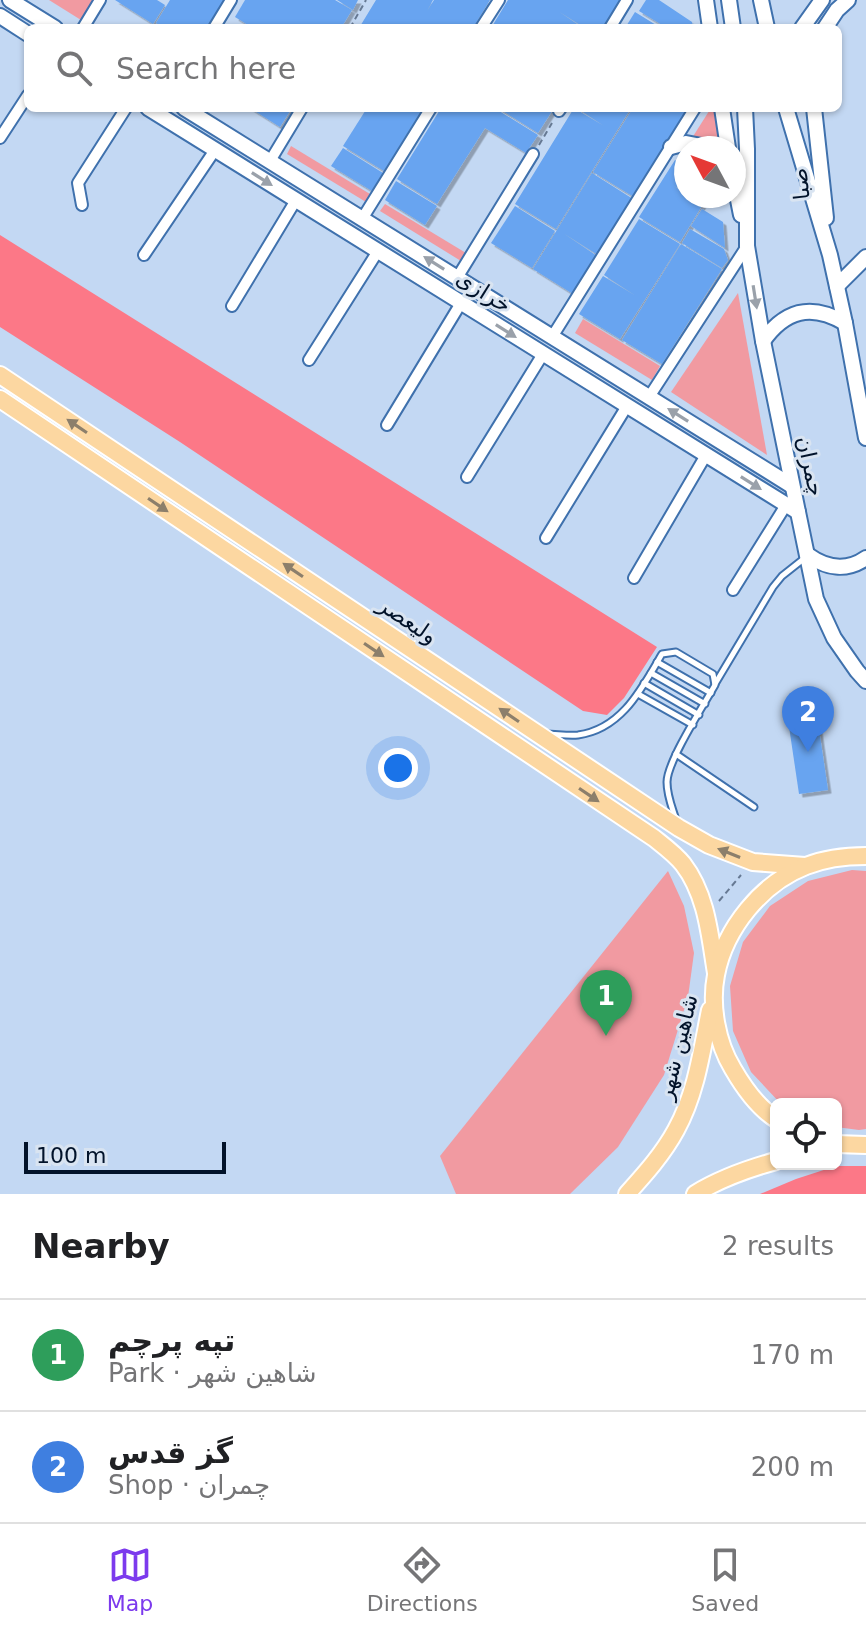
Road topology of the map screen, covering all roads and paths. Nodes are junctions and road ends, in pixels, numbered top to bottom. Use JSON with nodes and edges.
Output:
{"nodes":[{"id":1,"x":10,"y":0,"type":"edge"},
{"id":2,"x":100,"y":0,"type":"edge"},
{"id":3,"x":231,"y":0,"type":"edge"},
{"id":4,"x":366,"y":0,"type":"edge"},
{"id":5,"x":499,"y":0,"type":"edge"},
{"id":6,"x":627,"y":0,"type":"edge"},
{"id":7,"x":706,"y":0,"type":"edge"},
{"id":8,"x":729,"y":0,"type":"edge"},
{"id":9,"x":761,"y":0,"type":"edge"},
{"id":10,"x":822,"y":0,"type":"edge"},
{"id":11,"x":848,"y":0,"type":"edge"},
{"id":12,"x":0,"y":16,"type":"edge"},
{"id":13,"x":49,"y":24,"type":"edge"},
{"id":14,"x":85,"y":24,"type":"edge"},
{"id":15,"x":216,"y":24,"type":"edge"},
{"id":16,"x":352,"y":24,"type":"edge"},
{"id":17,"x":484,"y":24,"type":"edge"},
{"id":18,"x":612,"y":24,"type":"edge"},
{"id":19,"x":709,"y":24,"type":"edge"},
{"id":20,"x":732,"y":24,"type":"edge"},
{"id":21,"x":768,"y":24,"type":"edge"},
{"id":22,"x":805,"y":24,"type":"edge"},
{"id":23,"x":828,"y":24,"type":"edge"},
{"id":24,"x":24,"y":31,"type":"edge"},
{"id":25,"x":24,"y":101,"type":"edge"},
{"id":26,"x":123,"y":112,"type":"edge"},
{"id":27,"x":154,"y":112,"type":"edge"},
{"id":28,"x":190,"y":112,"type":"edge"},
{"id":29,"x":300,"y":112,"type":"edge"},
{"id":30,"x":429,"y":112,"type":"edge"},
{"id":31,"x":559,"y":112,"type":"edge"},
{"id":32,"x":693,"y":112,"type":"edge"},
{"id":33,"x":723,"y":112,"type":"edge"},
{"id":34,"x":745,"y":112,"type":"edge"},
{"id":35,"x":787,"y":112,"type":"edge"},
{"id":36,"x":814,"y":112,"type":"edge"},
{"id":37,"x":726,"y":136,"type":"edge"},
{"id":38,"x":0,"y":138,"type":"edge"},
{"id":39,"x":674,"y":146,"type":"edge"},
{"id":40,"x":671,"y":147,"type":"junction"},
{"id":41,"x":215,"y":150,"type":"junction"},
{"id":42,"x":533,"y":154,"type":"joint"},
{"id":43,"x":270,"y":161,"type":"junction"},
{"id":44,"x":314,"y":189,"type":"junction"},
{"id":45,"x":300,"y":203,"type":"junction"},
{"id":46,"x":82,"y":205,"type":"dead end"},
{"id":47,"x":740,"y":208,"type":"edge"},
{"id":48,"x":362,"y":219,"type":"junction"},
{"id":49,"x":747,"y":246,"type":"junction"},
{"id":50,"x":378,"y":251,"type":"junction"},
{"id":51,"x":144,"y":255,"type":"dead end"},
{"id":52,"x":830,"y":255,"type":"junction"},
{"id":53,"x":866,"y":257,"type":"edge"},
{"id":54,"x":457,"y":278,"type":"junction"},
{"id":55,"x":837,"y":286,"type":"junction"},
{"id":56,"x":461,"y":303,"type":"junction"},
{"id":57,"x":232,"y":306,"type":"dead end"},
{"id":58,"x":845,"y":323,"type":"junction"},
{"id":59,"x":552,"y":337,"type":"junction"},
{"id":60,"x":763,"y":341,"type":"junction"},
{"id":61,"x":543,"y":354,"type":"junction"},
{"id":62,"x":309,"y":360,"type":"dead end"},
{"id":63,"x":0,"y":375,"type":"edge"},
{"id":64,"x":649,"y":397,"type":"junction"},
{"id":65,"x":0,"y":399,"type":"edge"},
{"id":66,"x":627,"y":406,"type":"junction"},
{"id":67,"x":387,"y":425,"type":"dead end"},
{"id":68,"x":866,"y":438,"type":"edge"},
{"id":69,"x":706,"y":455,"type":"junction"},
{"id":70,"x":467,"y":477,"type":"dead end"},
{"id":71,"x":792,"y":486,"type":"junction"},
{"id":72,"x":792,"y":508,"type":"junction"},
{"id":73,"x":546,"y":538,"type":"dead end"},
{"id":74,"x":808,"y":555,"type":"junction"},
{"id":75,"x":866,"y":558,"type":"edge"},
{"id":76,"x":634,"y":578,"type":"dead end"},
{"id":77,"x":733,"y":590,"type":"dead end"},
{"id":78,"x":657,"y":662,"type":"junction"},
{"id":79,"x":651,"y":673,"type":"junction"},
{"id":80,"x":866,"y":681,"type":"edge"},
{"id":81,"x":644,"y":683,"type":"junction"},
{"id":82,"x":715,"y":685,"type":"junction"},
{"id":83,"x":711,"y":693,"type":"junction"},
{"id":84,"x":638,"y":694,"type":"junction"},
{"id":85,"x":705,"y":704,"type":"junction"},
{"id":86,"x":699,"y":715,"type":"junction"},
{"id":87,"x":693,"y":725,"type":"junction"},
{"id":88,"x":538,"y":734,"type":"junction"},
{"id":89,"x":676,"y":754,"type":"junction"},
{"id":90,"x":754,"y":807,"type":"dead end"},
{"id":91,"x":679,"y":828,"type":"junction"},
{"id":92,"x":866,"y":848,"type":"edge"},
{"id":93,"x":842,"y":856,"type":"junction"},
{"id":94,"x":866,"y":856,"type":"edge"},
{"id":95,"x":753,"y":862,"type":"junction"},
{"id":96,"x":805,"y":866,"type":"junction"},
{"id":97,"x":706,"y":916,"type":"junction"},
{"id":98,"x":715,"y":981,"type":"junction"},
{"id":99,"x":770,"y":1113,"type":"edge"},
{"id":100,"x":866,"y":1145,"type":"edge"},
{"id":101,"x":842,"y":1146,"type":"edge"},
{"id":102,"x":770,"y":1163,"type":"edge"},
{"id":103,"x":627,"y":1194,"type":"edge"},
{"id":104,"x":695,"y":1194,"type":"edge"}],
"edges":[{"from":1,"to":13,"type":"street"},
{"from":2,"to":14,"type":"street"},
{"from":3,"to":15,"type":"street"},
{"from":4,"to":16,"type":"path"},
{"from":5,"to":17,"type":"street"},
{"from":6,"to":18,"type":"street"},
{"from":7,"to":19,"type":"street"},
{"from":8,"to":20,"type":"street"},
{"from":9,"to":21,"type":"street"},
{"from":10,"to":22,"type":"street"},
{"from":11,"to":23,"type":"street"},
{"from":12,"to":24,"type":"street"},
{"from":25,"to":38,"type":"street"},
{"from":26,"to":46,"type":"street"},
{"from":27,"to":41,"type":"street","name":"خرازی"},
{"from":28,"to":43,"type":"street","name":"خرازی"},
{"from":29,"to":43,"type":"street"},
{"from":30,"to":48,"type":"street"},
{"from":31,"to":42,"type":"path"},
{"from":32,"to":40,"type":"street"},
{"from":33,"to":37,"type":"street"},
{"from":34,"to":49,"type":"street","name":"چمران"},
{"from":35,"to":52,"type":"street"},
{"from":36,"to":52,"type":"street","name":"صبا"},
{"from":39,"to":40,"type":"street"},
{"from":40,"to":59,"type":"street"},
{"from":41,"to":45,"type":"street","name":"خرازی","one_way":true},
{"from":41,"to":51,"type":"street"},
{"from":42,"to":54,"type":"street"},
{"from":43,"to":44,"type":"street","name":"خرازی"},
{"from":44,"to":45,"type":"street"},
{"from":44,"to":48,"type":"street","name":"خرازی"},
{"from":45,"to":50,"type":"street","name":"خرازی"},
{"from":45,"to":57,"type":"street"},
{"from":47,"to":49,"type":"street","name":"چمران"},
{"from":54,"to":48,"type":"street","name":"خرازی","one_way":true},
{"from":49,"to":60,"type":"street","name":"چمران","one_way":true},
{"from":49,"to":64,"type":"street"},
{"from":50,"to":56,"type":"street","name":"خرازی"},
{"from":50,"to":62,"type":"street"},
{"from":52,"to":55,"type":"street"},
{"from":53,"to":55,"type":"street"},
{"from":54,"to":59,"type":"street","name":"خرازی"},
{"from":55,"to":58,"type":"street"},
{"from":56,"to":61,"type":"street","name":"خرازی","one_way":true},
{"from":56,"to":67,"type":"street"},
{"from":58,"to":60,"type":"street"},
{"from":58,"to":68,"type":"street"},
{"from":59,"to":64,"type":"street","name":"خرازی"},
{"from":60,"to":71,"type":"street","name":"چمران"},
{"from":61,"to":66,"type":"street","name":"خرازی"},
{"from":61,"to":70,"type":"street"},
{"from":88,"to":63,"type":"main road","name":"ولیعصر","one_way":true},
{"from":71,"to":64,"type":"street","name":"خرازی","one_way":true},
{"from":65,"to":97,"type":"main road","name":"ولیعصر","one_way":true},
{"from":66,"to":69,"type":"street","name":"خرازی"},
{"from":66,"to":73,"type":"street"},
{"from":69,"to":72,"type":"street","name":"خرازی","one_way":true},
{"from":69,"to":76,"type":"street"},
{"from":71,"to":72,"type":"street","name":"چمران"},
{"from":72,"to":74,"type":"street","name":"چمران"},
{"from":72,"to":77,"type":"street"},
{"from":74,"to":75,"type":"street"},
{"from":74,"to":80,"type":"street","name":"چمران"},
{"from":74,"to":82,"type":"lane"},
{"from":78,"to":79,"type":"lane"},
{"from":78,"to":82,"type":"lane"},
{"from":78,"to":83,"type":"lane"},
{"from":79,"to":81,"type":"lane"},
{"from":79,"to":85,"type":"lane"},
{"from":81,"to":84,"type":"lane"},
{"from":81,"to":86,"type":"lane"},
{"from":82,"to":83,"type":"lane"},
{"from":83,"to":85,"type":"lane"},
{"from":84,"to":87,"type":"lane"},
{"from":84,"to":88,"type":"lane"},
{"from":85,"to":86,"type":"lane"},
{"from":86,"to":87,"type":"lane"},
{"from":87,"to":89,"type":"lane"},
{"from":88,"to":91,"type":"main road","name":"ولیعصر"},
{"from":89,"to":90,"type":"lane"},
{"from":89,"to":91,"type":"lane"},
{"from":95,"to":91,"type":"main road","name":"ولیعصر","one_way":true},
{"from":92,"to":93,"type":"main road"},
{"from":93,"to":94,"type":"main road"},
{"from":93,"to":96,"type":"main road"},
{"from":95,"to":96,"type":"main road","name":"ولیعصر"},
{"from":95,"to":97,"type":"path"},
{"from":96,"to":98,"type":"main road"},
{"from":97,"to":98,"type":"main road","name":"ولیعصر"},
{"from":98,"to":99,"type":"main road","name":"ولیعصر"},
{"from":98,"to":103,"type":"main road","name":"شاهین شهر"},
{"from":100,"to":101,"type":"main road"},
{"from":102,"to":104,"type":"main road"}]}
